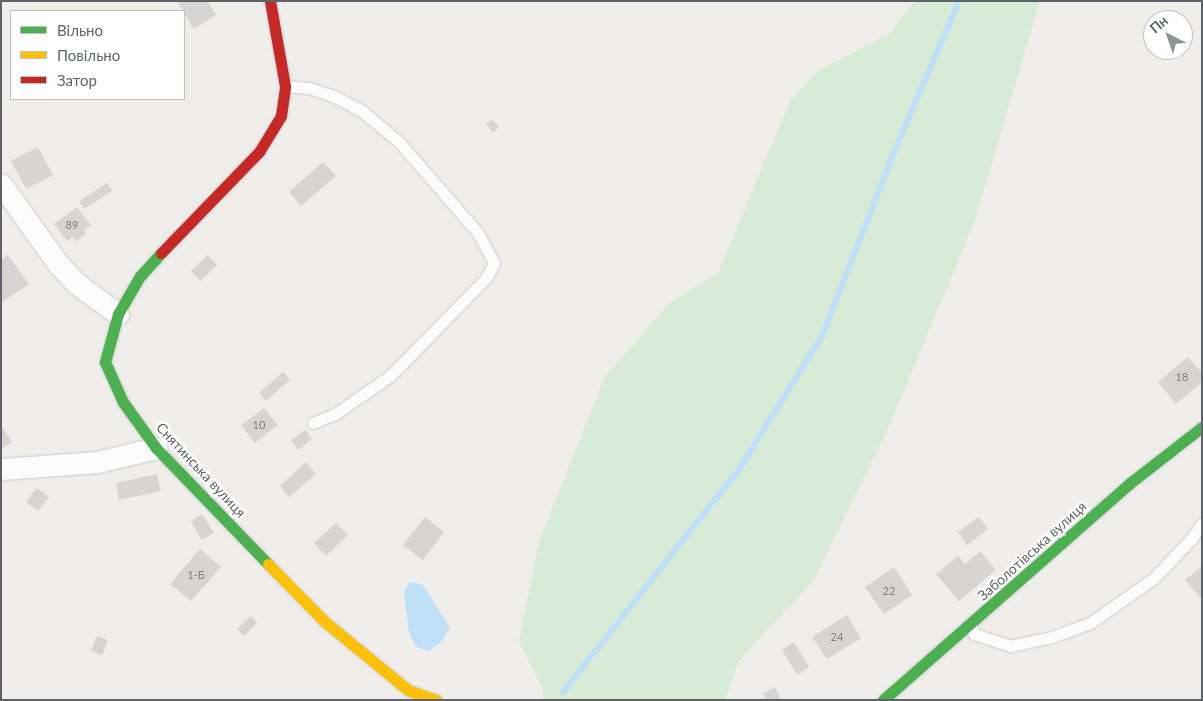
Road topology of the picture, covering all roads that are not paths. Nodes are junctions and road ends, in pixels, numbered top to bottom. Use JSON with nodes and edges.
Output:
{"nodes":[{"id":1,"x":270,"y":1,"type":"edge"},
{"id":2,"x":285,"y":86,"type":"junction"},
{"id":3,"x":1,"y":184,"type":"edge"},
{"id":4,"x":118,"y":314,"type":"junction"},
{"id":5,"x":313,"y":424,"type":"dead end"},
{"id":6,"x":1202,"y":426,"type":"edge"},
{"id":7,"x":156,"y":448,"type":"junction"},
{"id":8,"x":1,"y":469,"type":"edge"},
{"id":9,"x":1202,"y":523,"type":"edge"},
{"id":10,"x":971,"y":626,"type":"junction"},
{"id":11,"x":436,"y":700,"type":"edge"},
{"id":12,"x":884,"y":700,"type":"edge"}],
"edges":[{"from":1,"to":2,"type":"street","name":"Снятинська вулиця"},
{"from":2,"to":4,"type":"street","name":"Снятинська вулиця"},
{"from":2,"to":5,"type":"lane"},
{"from":3,"to":4,"type":"street"},
{"from":4,"to":7,"type":"street","name":"Снятинська вулиця"},
{"from":6,"to":10,"type":"street","name":"Заболотівська вулиця"},
{"from":7,"to":8,"type":"street"},
{"from":7,"to":11,"type":"street","name":"Снятинська вулиця"},
{"from":9,"to":10,"type":"lane"},
{"from":10,"to":12,"type":"street","name":"Заболотівська вулиця"}]}
